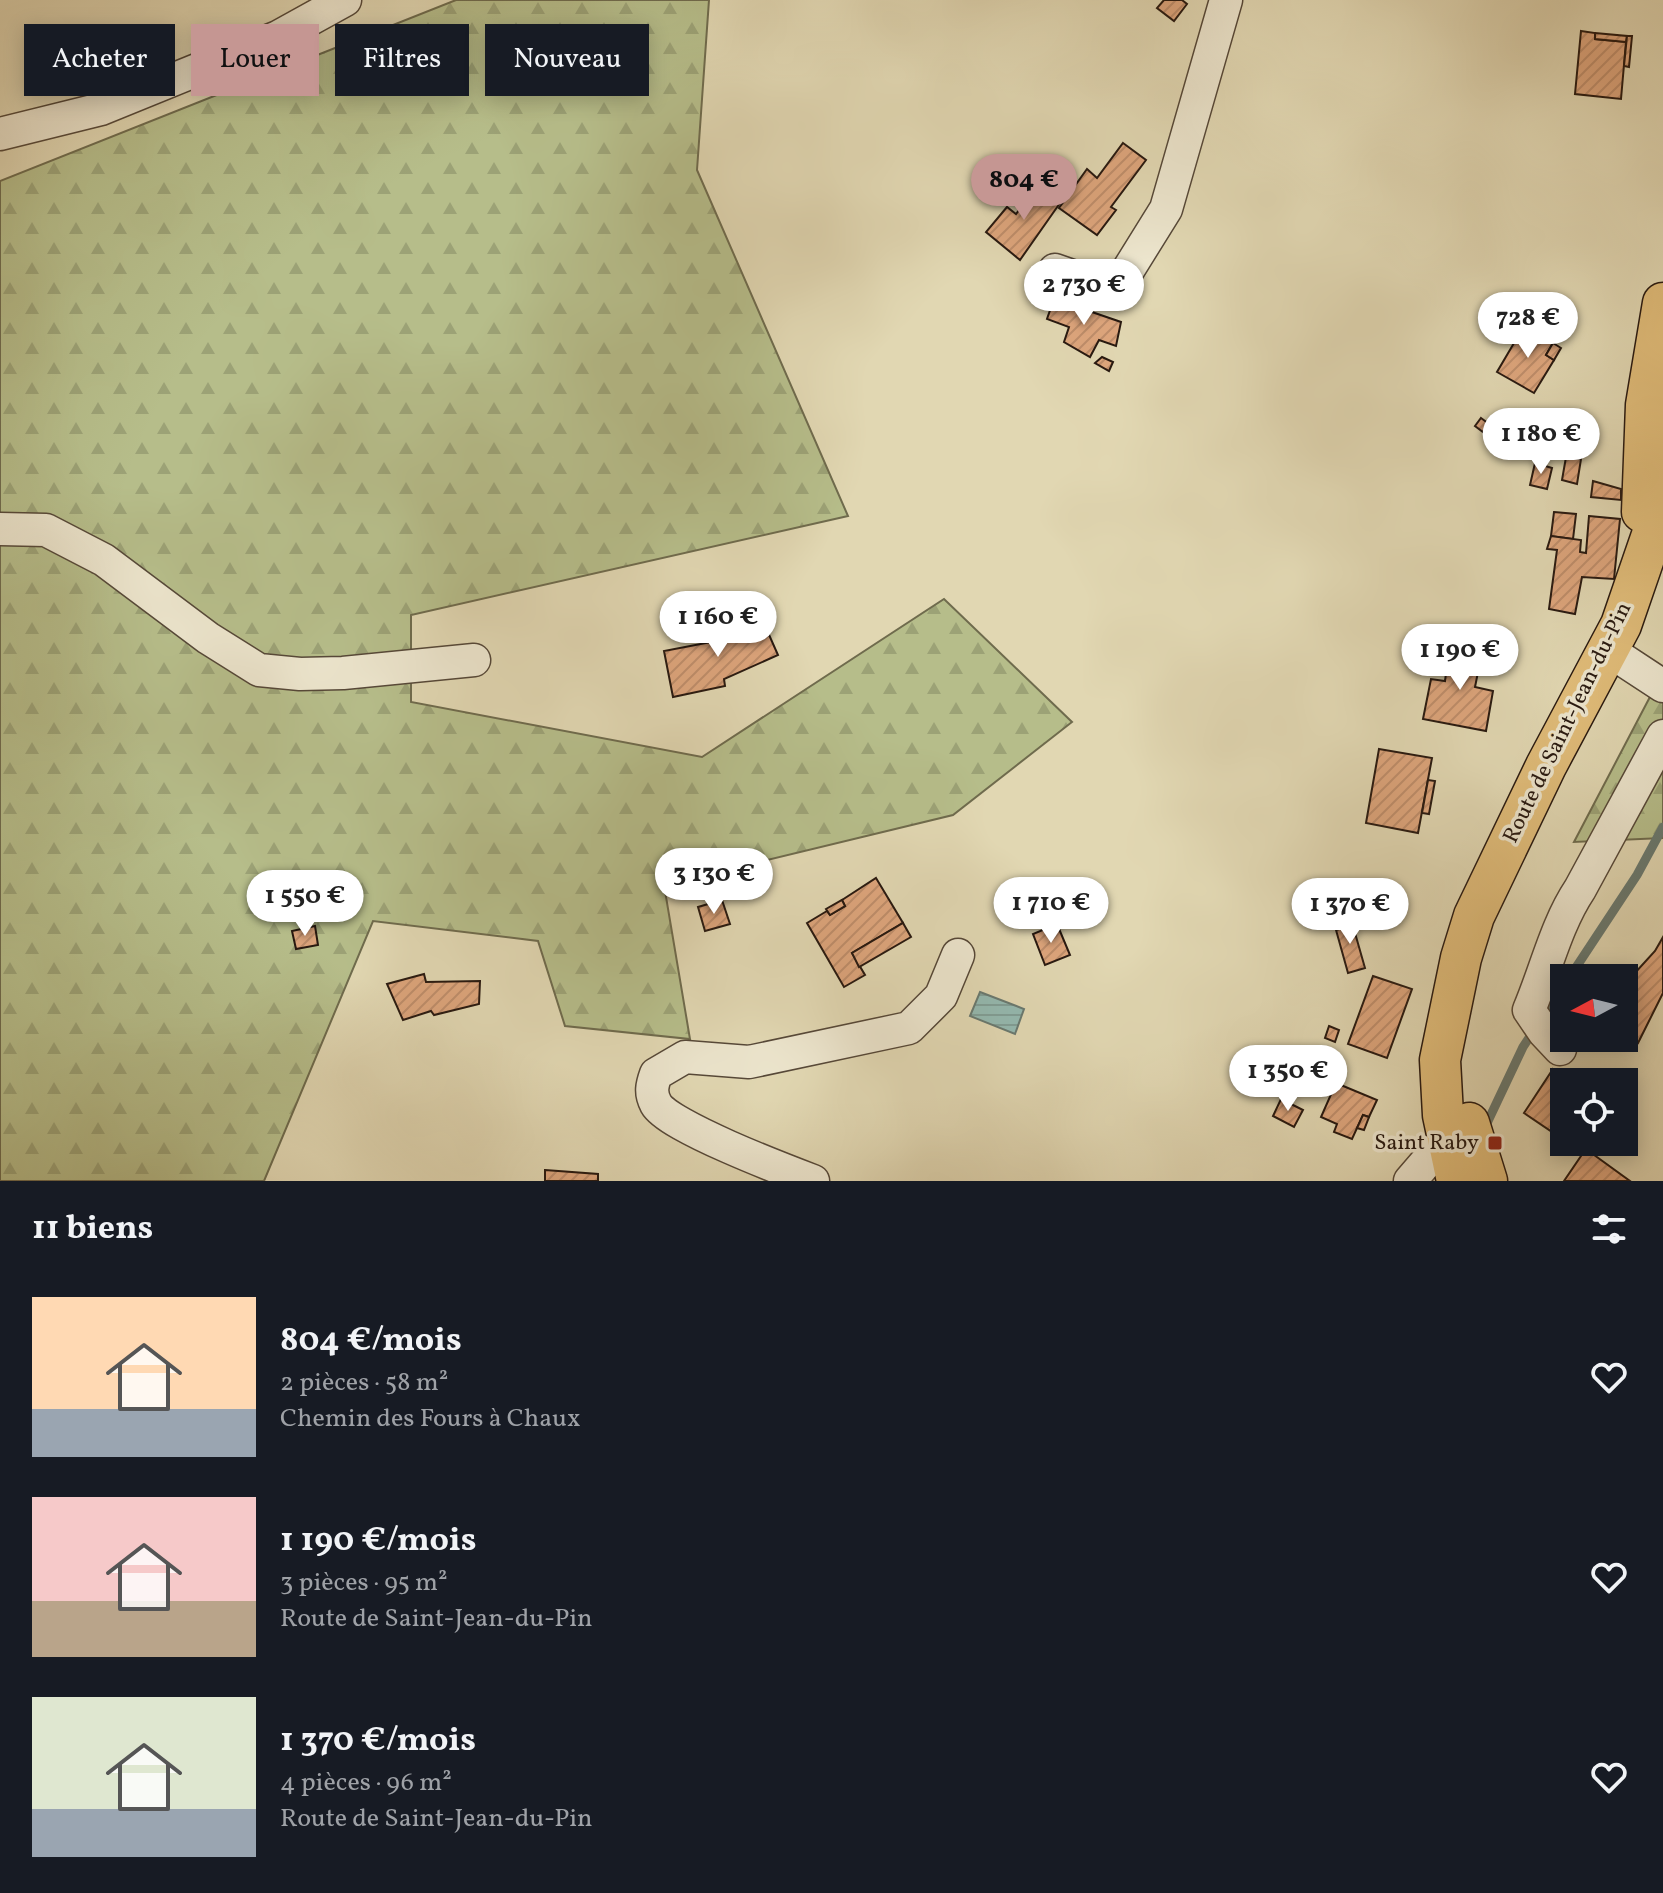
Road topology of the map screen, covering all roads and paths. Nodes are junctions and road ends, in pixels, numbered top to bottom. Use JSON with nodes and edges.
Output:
{"nodes":[{"id":1,"x":345,"y":0,"type":"edge"},
{"id":2,"x":1226,"y":0,"type":"edge"},
{"id":3,"x":0,"y":134,"type":"edge"},
{"id":4,"x":1055,"y":270,"type":"dead end"},
{"id":5,"x":1663,"y":303,"type":"edge"},
{"id":6,"x":1663,"y":479,"type":"edge"},
{"id":7,"x":0,"y":529,"type":"edge"},
{"id":8,"x":1641,"y":564,"type":"junction"},
{"id":9,"x":1608,"y":650,"type":"junction"},
{"id":10,"x":474,"y":660,"type":"dead end"},
{"id":11,"x":1663,"y":686,"type":"edge"},
{"id":12,"x":1663,"y":736,"type":"edge"},
{"id":13,"x":1491,"y":882,"type":"junction"},
{"id":14,"x":958,"y":955,"type":"dead end"},
{"id":15,"x":1544,"y":1031,"type":"dead end"},
{"id":16,"x":1447,"y":1138,"type":"junction"},
{"id":17,"x":813,"y":1181,"type":"edge"},
{"id":18,"x":1410,"y":1181,"type":"edge"},
{"id":19,"x":1457,"y":1181,"type":"edge"},
{"id":20,"x":1487,"y":1181,"type":"edge"}],
"edges":[{"from":1,"to":3,"type":"street"},
{"from":2,"to":4,"type":"street"},
{"from":5,"to":8,"type":"main road","name":"Route de Saint-Jean-du-Pin"},
{"from":6,"to":8,"type":"main road","name":"Route de Saint-Jean-du-Pin"},
{"from":7,"to":10,"type":"street"},
{"from":8,"to":9,"type":"main road","name":"Route de Saint-Jean-du-Pin"},
{"from":9,"to":11,"type":"street"},
{"from":9,"to":13,"type":"main road","name":"Route de Saint-Jean-du-Pin"},
{"from":12,"to":15,"type":"street"},
{"from":13,"to":16,"type":"main road","name":"Route de Saint-Jean-du-Pin"},
{"from":13,"to":20,"type":"main road","name":"Route de Saint-Jean-du-Pin"},
{"from":14,"to":17,"type":"street"},
{"from":16,"to":18,"type":"street"},
{"from":16,"to":19,"type":"main road","name":"Route de Saint-Jean-du-Pin"}]}
